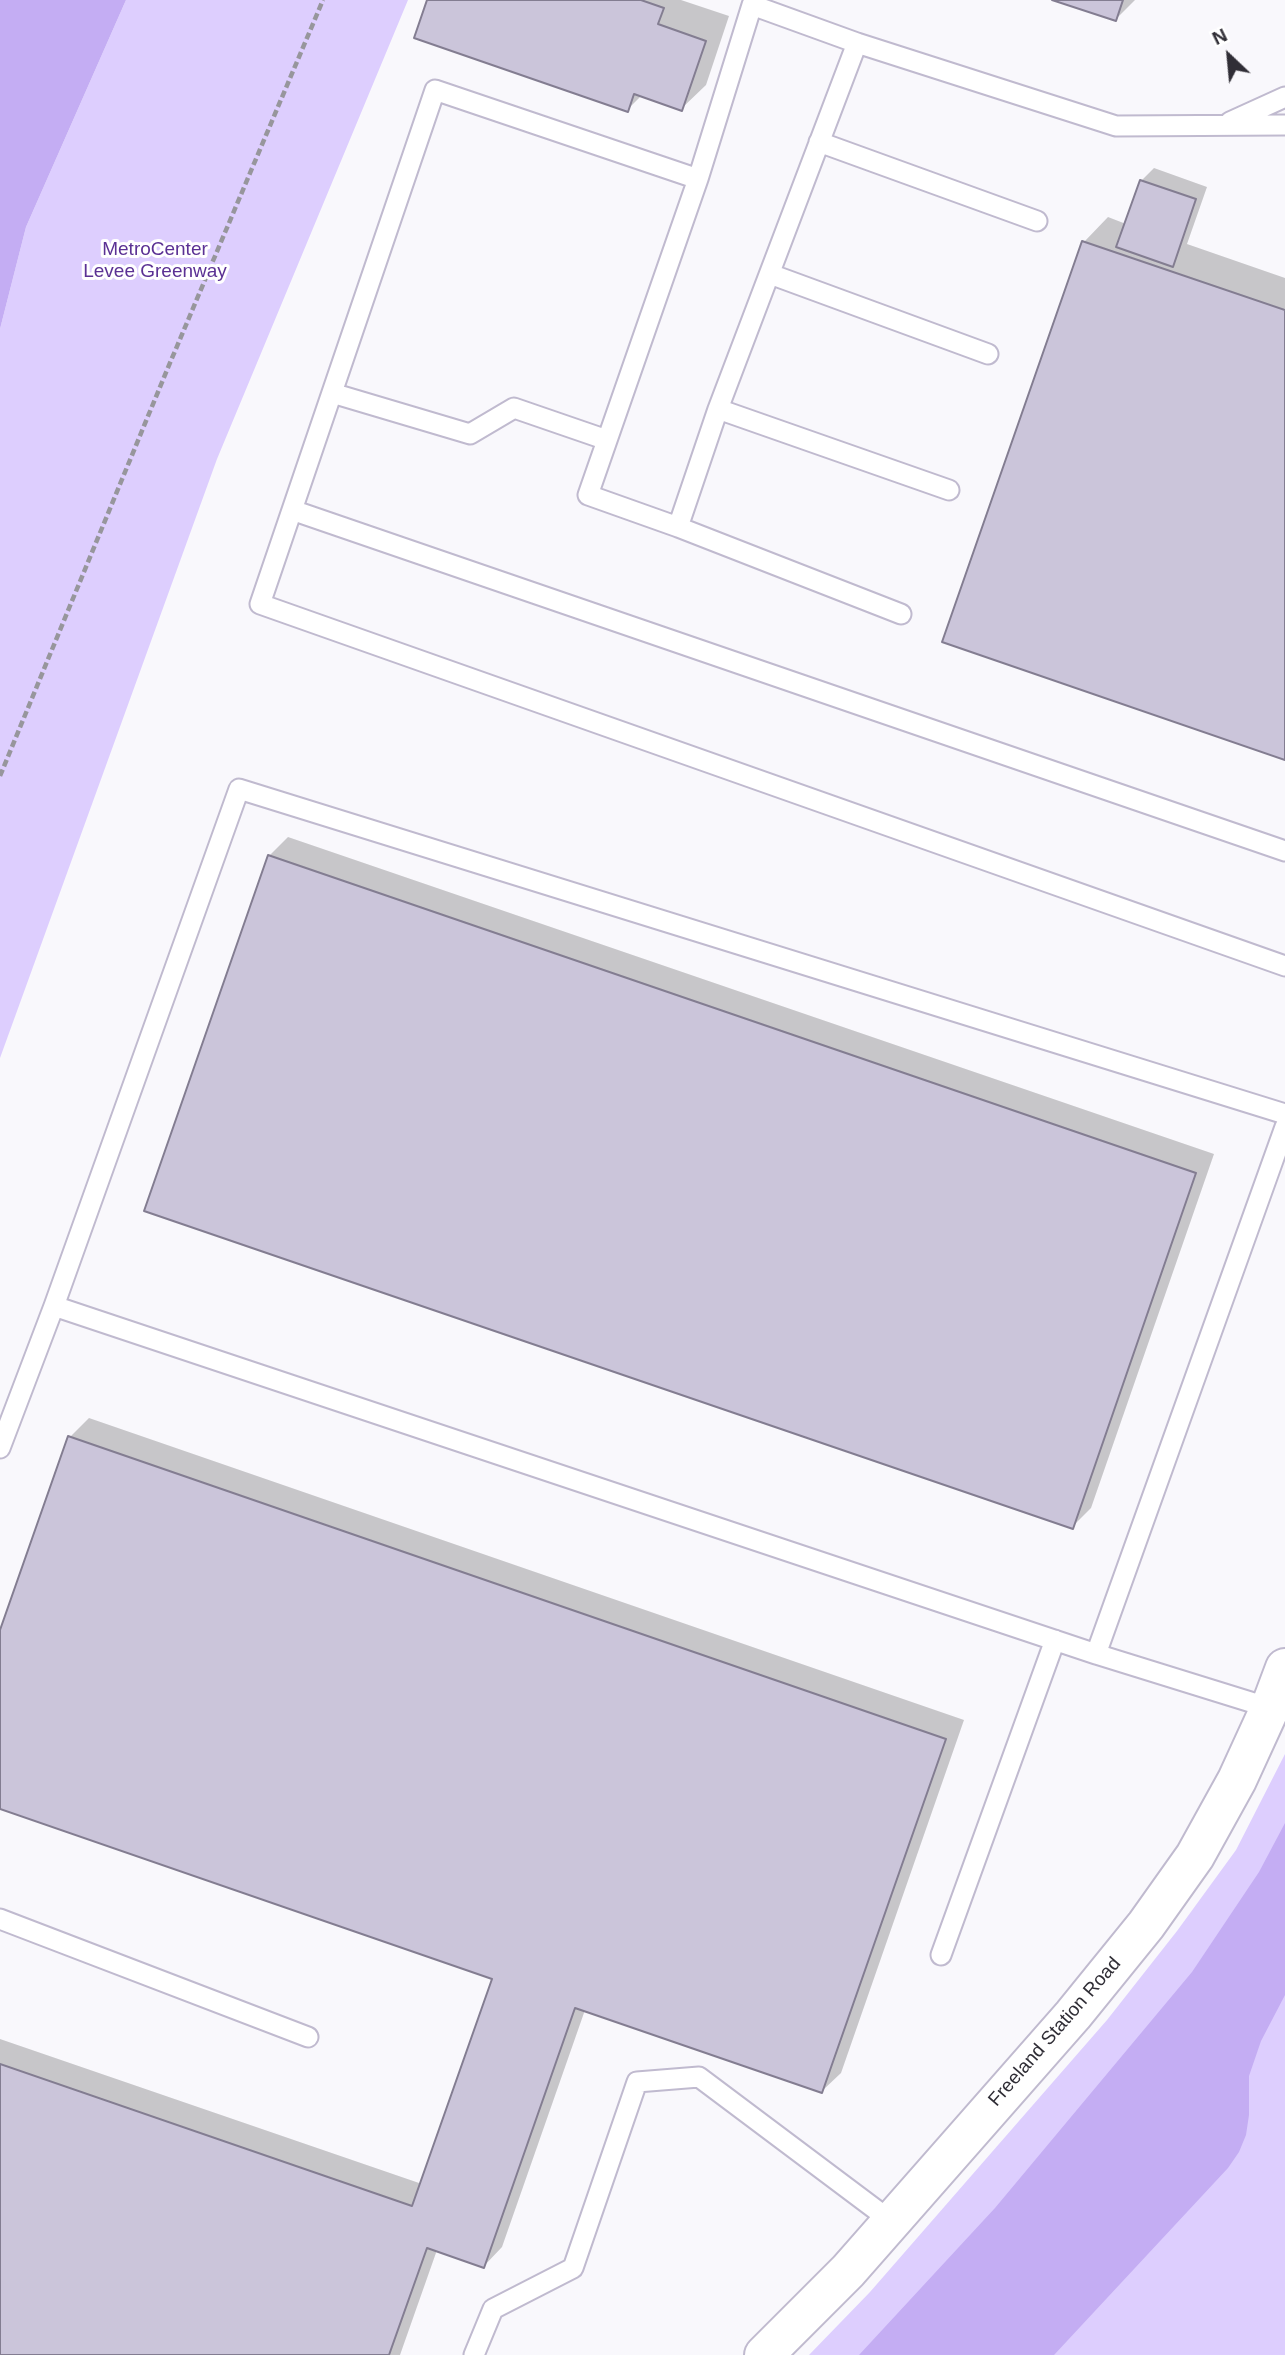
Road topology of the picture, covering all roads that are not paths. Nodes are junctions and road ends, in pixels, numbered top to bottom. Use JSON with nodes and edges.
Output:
{"nodes":[{"id":1,"x":745,"y":3,"type":"edge"},
{"id":2,"x":857,"y":43,"type":"junction"},
{"id":3,"x":1285,"y":97,"type":"edge"},
{"id":4,"x":1226,"y":124,"type":"junction"},
{"id":5,"x":1285,"y":125,"type":"edge"},
{"id":6,"x":819,"y":142,"type":"junction"},
{"id":7,"x":698,"y":179,"type":"junction"},
{"id":8,"x":1037,"y":222,"type":"dead end"},
{"id":9,"x":769,"y":274,"type":"junction"},
{"id":10,"x":988,"y":355,"type":"dead end"},
{"id":11,"x":332,"y":393,"type":"junction"},
{"id":12,"x":718,"y":410,"type":"junction"},
{"id":13,"x":607,"y":440,"type":"junction"},
{"id":14,"x":949,"y":491,"type":"dead end"},
{"id":15,"x":292,"y":510,"type":"junction"},
{"id":16,"x":678,"y":527,"type":"junction"},
{"id":17,"x":901,"y":614,"type":"dead end"},
{"id":18,"x":1285,"y":851,"type":"edge"},
{"id":19,"x":1285,"y":966,"type":"edge"},
{"id":20,"x":1285,"y":1114,"type":"edge"},
{"id":21,"x":1285,"y":1127,"type":"edge"},
{"id":22,"x":54,"y":1307,"type":"junction"},
{"id":23,"x":0,"y":1448,"type":"edge"},
{"id":24,"x":1055,"y":1640,"type":"junction"},
{"id":25,"x":1097,"y":1654,"type":"junction"},
{"id":26,"x":1285,"y":1668,"type":"edge"},
{"id":27,"x":1270,"y":1708,"type":"junction"},
{"id":28,"x":0,"y":1919,"type":"edge"},
{"id":29,"x":941,"y":1955,"type":"dead end"},
{"id":30,"x":308,"y":2038,"type":"dead end"},
{"id":31,"x":891,"y":2221,"type":"junction"},
{"id":32,"x":474,"y":2355,"type":"edge"},
{"id":33,"x":764,"y":2355,"type":"edge"}],
"edges":[{"from":1,"to":2,"type":"lane"},
{"from":1,"to":7,"type":"lane"},
{"from":2,"to":4,"type":"lane"},
{"from":2,"to":6,"type":"lane"},
{"from":3,"to":4,"type":"lane"},
{"from":4,"to":5,"type":"lane"},
{"from":6,"to":8,"type":"lane"},
{"from":6,"to":9,"type":"lane"},
{"from":7,"to":11,"type":"lane"},
{"from":7,"to":13,"type":"lane"},
{"from":9,"to":10,"type":"lane"},
{"from":9,"to":12,"type":"lane"},
{"from":11,"to":13,"type":"lane"},
{"from":11,"to":15,"type":"lane"},
{"from":12,"to":14,"type":"lane"},
{"from":12,"to":16,"type":"lane"},
{"from":13,"to":16,"type":"lane"},
{"from":15,"to":18,"type":"lane"},
{"from":15,"to":19,"type":"lane"},
{"from":16,"to":17,"type":"lane"},
{"from":20,"to":22,"type":"lane"},
{"from":21,"to":25,"type":"lane"},
{"from":22,"to":23,"type":"lane"},
{"from":22,"to":24,"type":"lane"},
{"from":24,"to":25,"type":"lane"},
{"from":24,"to":29,"type":"lane"},
{"from":25,"to":27,"type":"lane"},
{"from":26,"to":27,"type":"street","name":"Freeland Station Road"},
{"from":27,"to":31,"type":"street","name":"Freeland Station Road"},
{"from":28,"to":30,"type":"lane"},
{"from":31,"to":32,"type":"lane"},
{"from":31,"to":33,"type":"street","name":"Freeland Station Road"}]}
